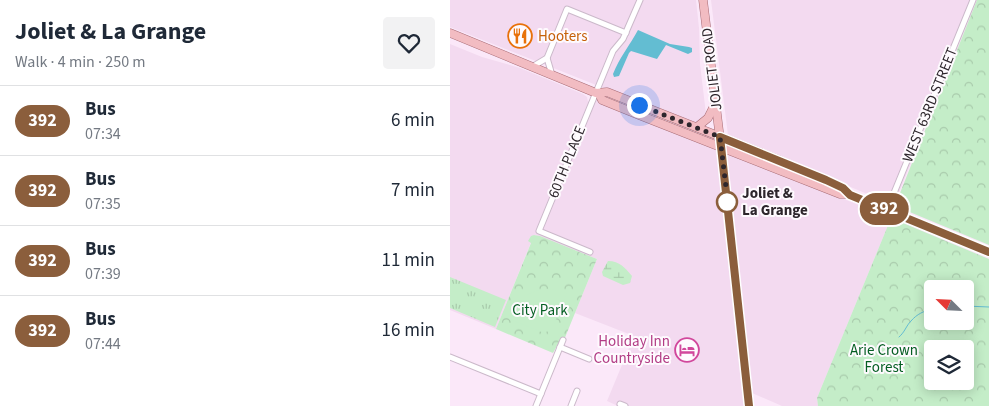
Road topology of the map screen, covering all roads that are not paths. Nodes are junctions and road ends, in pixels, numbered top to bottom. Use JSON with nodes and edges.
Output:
{"nodes":[{"id":1,"x":640,"y":0,"type":"edge"},
{"id":2,"x":703,"y":0,"type":"edge"},
{"id":3,"x":973,"y":0,"type":"edge"},
{"id":4,"x":450,"y":33,"type":"edge"},
{"id":5,"x":626,"y":33,"type":"junction"},
{"id":6,"x":547,"y":58,"type":"junction"},
{"id":7,"x":532,"y":67,"type":"junction"},
{"id":8,"x":552,"y":75,"type":"junction"},
{"id":9,"x":597,"y":93,"type":"junction"},
{"id":10,"x":715,"y":104,"type":"junction"},
{"id":11,"x":698,"y":128,"type":"junction"},
{"id":12,"x":720,"y":137,"type":"junction"},
{"id":13,"x":721,"y":147,"type":"junction"},
{"id":14,"x":847,"y":194,"type":"junction"},
{"id":15,"x":886,"y":210,"type":"junction"},
{"id":16,"x":590,"y":252,"type":"dead end"},
{"id":17,"x":989,"y":252,"type":"edge"},
{"id":18,"x":563,"y":340,"type":"dead end"},
{"id":19,"x":560,"y":347,"type":"junction"},
{"id":20,"x":450,"y":357,"type":"edge"},
{"id":21,"x":589,"y":359,"type":"dead end"},
{"id":22,"x":577,"y":392,"type":"dead end"},
{"id":23,"x":541,"y":394,"type":"junction"},
{"id":24,"x":571,"y":405,"type":"edge"},
{"id":25,"x":536,"y":406,"type":"edge"},
{"id":26,"x":579,"y":406,"type":"edge"},
{"id":27,"x":750,"y":406,"type":"edge"}],
"edges":[{"from":1,"to":5,"type":"street","name":"60TH PLACE"},
{"from":2,"to":10,"type":"main road","name":"JOLIET ROAD"},
{"from":3,"to":15,"type":"street","name":"WEST 63RD STREET"},
{"from":4,"to":7,"type":"main road"},
{"from":5,"to":6,"type":"street"},
{"from":5,"to":9,"type":"street","name":"60TH PLACE"},
{"from":6,"to":7,"type":"street"},
{"from":6,"to":8,"type":"street"},
{"from":7,"to":8,"type":"main road"},
{"from":8,"to":9,"type":"main road"},
{"from":9,"to":11,"type":"main road"},
{"from":9,"to":13,"type":"main road"},
{"from":9,"to":16,"type":"street","name":"60TH PLACE"},
{"from":10,"to":11,"type":"main road"},
{"from":10,"to":12,"type":"main road","name":"JOLIET ROAD"},
{"from":11,"to":12,"type":"main road"},
{"from":12,"to":13,"type":"main road","name":"JOLIET ROAD"},
{"from":12,"to":14,"type":"main road"},
{"from":13,"to":14,"type":"main road"},
{"from":13,"to":27,"type":"main road","name":"JOLIET ROAD"},
{"from":14,"to":15,"type":"main road"},
{"from":15,"to":17,"type":"main road"},
{"from":18,"to":19,"type":"street"},
{"from":19,"to":21,"type":"street"},
{"from":19,"to":23,"type":"street"},
{"from":20,"to":23,"type":"street"},
{"from":22,"to":24,"type":"street"},
{"from":23,"to":25,"type":"street"},
{"from":24,"to":26,"type":"street"}]}
